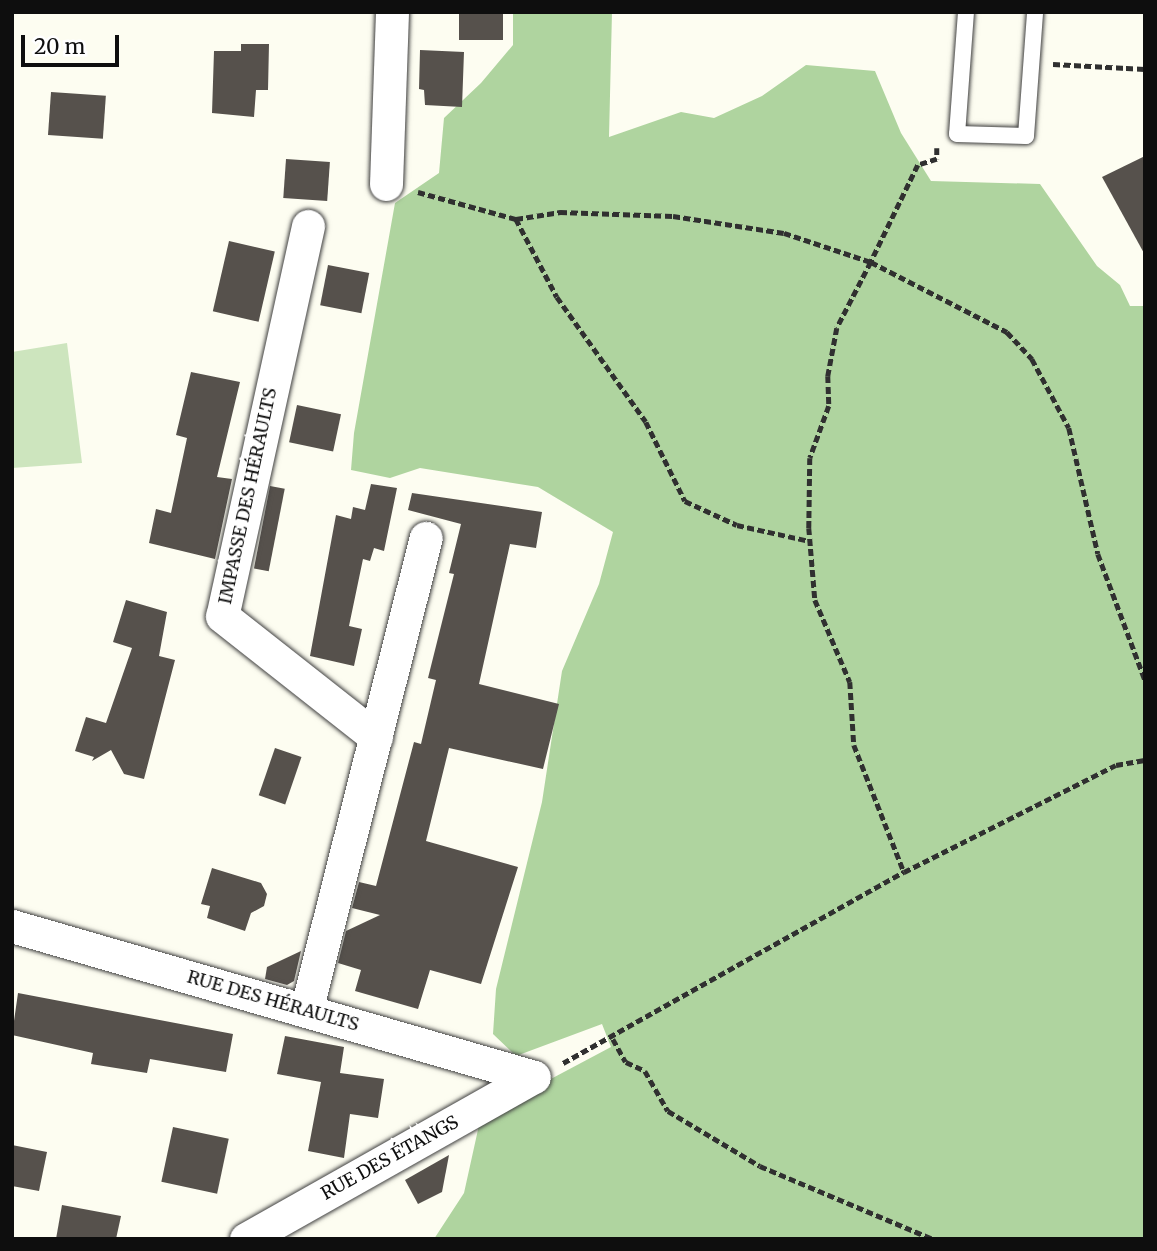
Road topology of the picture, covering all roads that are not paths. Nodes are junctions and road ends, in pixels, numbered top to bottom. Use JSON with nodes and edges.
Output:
{"nodes":[{"id":1,"x":392,"y":12,"type":"edge"},
{"id":2,"x":966,"y":12,"type":"edge"},
{"id":3,"x":1035,"y":12,"type":"edge"},
{"id":4,"x":386,"y":184,"type":"road end"},
{"id":5,"x":307,"y":226,"type":"dead end"},
{"id":6,"x":426,"y":538,"type":"dead end"},
{"id":7,"x":376,"y":737,"type":"junction"},
{"id":8,"x":12,"y":926,"type":"edge"},
{"id":9,"x":306,"y":1011,"type":"junction"},
{"id":10,"x":534,"y":1077,"type":"joint"},
{"id":11,"x":246,"y":1239,"type":"edge"}],
"edges":[{"from":1,"to":4,"type":"street"},
{"from":2,"to":3,"type":"lane"},
{"from":5,"to":7,"type":"street","name":"IMPASSE DES HÉRAULTS"},
{"from":6,"to":7,"type":"street"},
{"from":7,"to":9,"type":"street"},
{"from":8,"to":9,"type":"street","name":"RUE DES HÉRAULTS"},
{"from":9,"to":10,"type":"street","name":"RUE DES HÉRAULTS"},
{"from":10,"to":11,"type":"street","name":"RUE DES ÉTANGS"}]}
